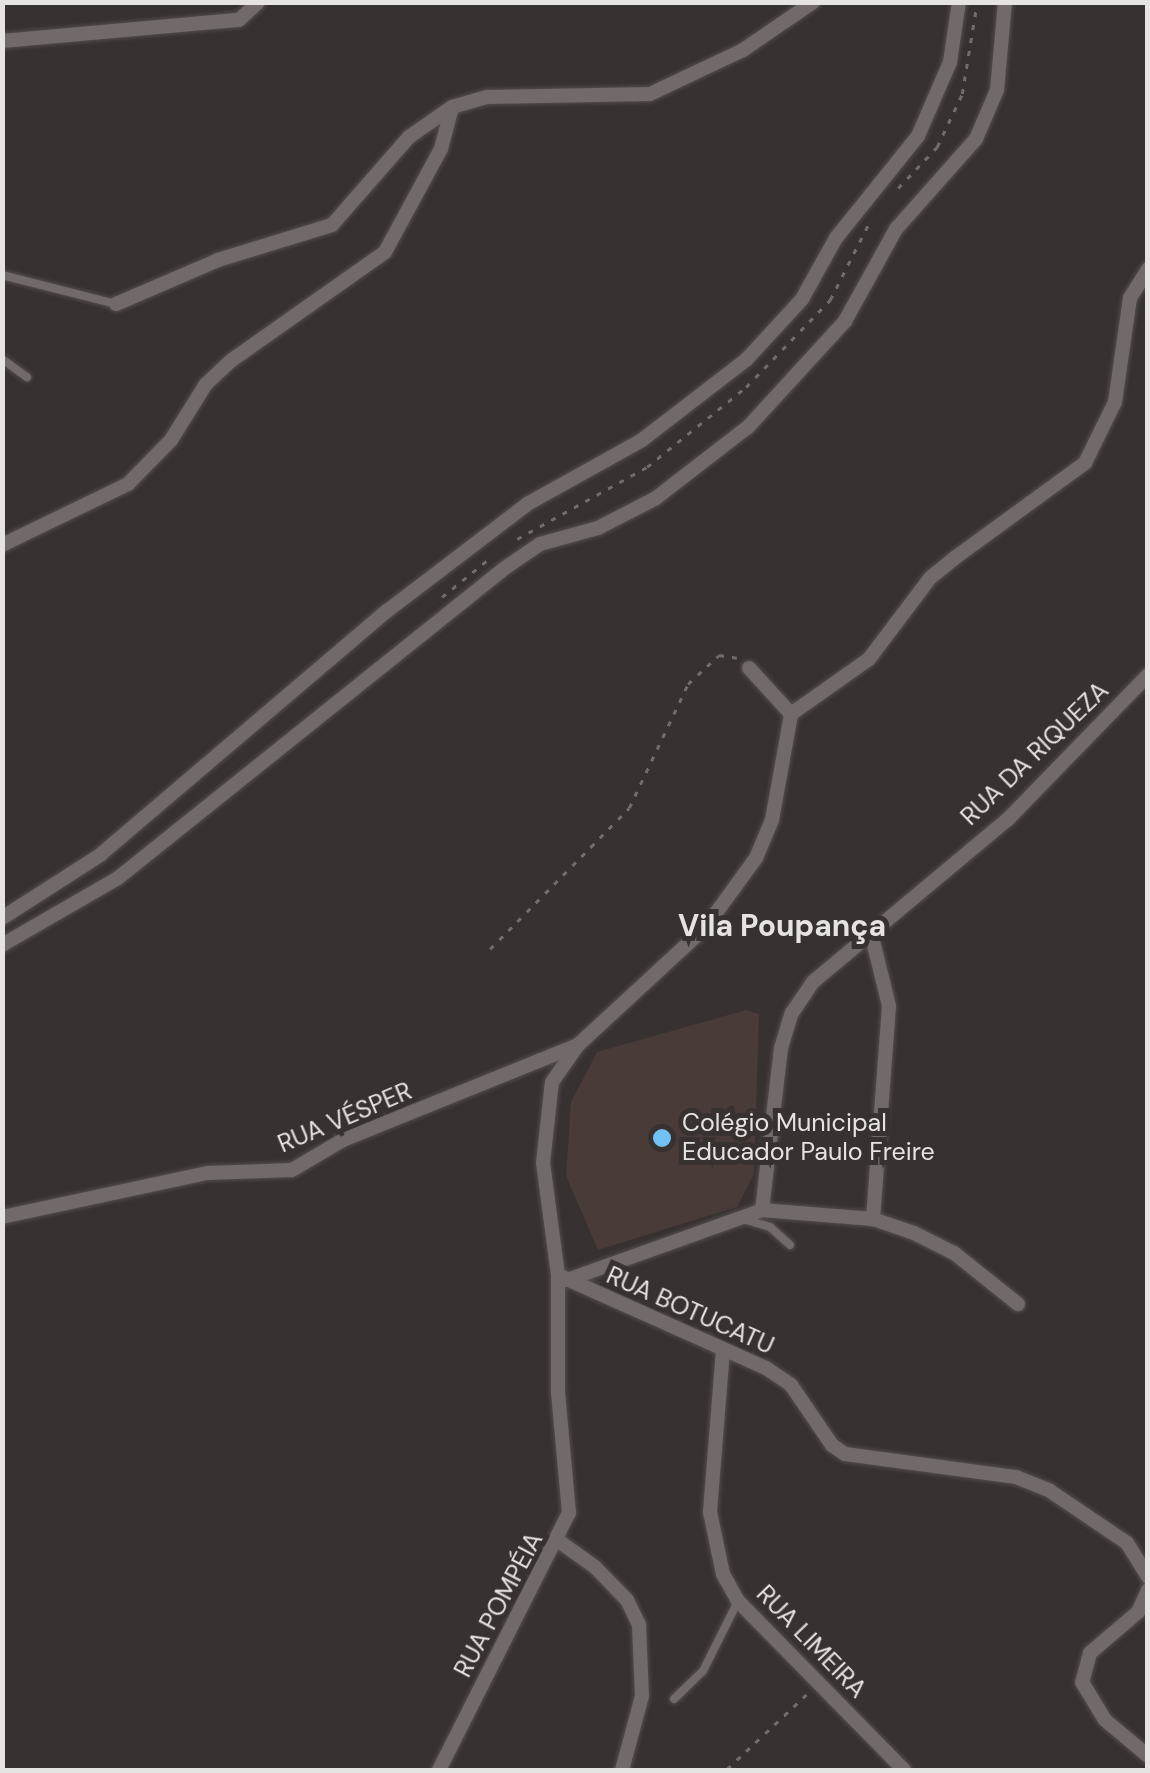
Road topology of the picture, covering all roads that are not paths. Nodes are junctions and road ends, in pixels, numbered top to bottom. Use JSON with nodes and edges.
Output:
{"nodes":[{"id":1,"x":258,"y":2,"type":"edge"},
{"id":2,"x":813,"y":2,"type":"edge"},
{"id":3,"x":959,"y":2,"type":"edge"},
{"id":4,"x":1005,"y":2,"type":"edge"},
{"id":5,"x":2,"y":42,"type":"edge"},
{"id":6,"x":452,"y":107,"type":"junction"},
{"id":7,"x":1148,"y":270,"type":"edge"},
{"id":8,"x":2,"y":275,"type":"edge"},
{"id":9,"x":116,"y":304,"type":"joint"},
{"id":10,"x":2,"y":359,"type":"edge"},
{"id":11,"x":27,"y":376,"type":"dead end"},
{"id":12,"x":2,"y":545,"type":"edge"},
{"id":13,"x":750,"y":668,"type":"road end"},
{"id":14,"x":1148,"y":675,"type":"edge"},
{"id":15,"x":791,"y":714,"type":"junction"},
{"id":16,"x":2,"y":918,"type":"edge"},
{"id":17,"x":870,"y":929,"type":"junction"},
{"id":18,"x":2,"y":945,"type":"edge"},
{"id":19,"x":578,"y":1045,"type":"junction"},
{"id":20,"x":762,"y":1210,"type":"junction"},
{"id":21,"x":2,"y":1216,"type":"edge"},
{"id":22,"x":726,"y":1220,"type":"junction"},
{"id":23,"x":873,"y":1220,"type":"junction"},
{"id":24,"x":790,"y":1245,"type":"dead end"},
{"id":25,"x":562,"y":1277,"type":"junction"},
{"id":26,"x":1018,"y":1304,"type":"dead end"},
{"id":27,"x":722,"y":1350,"type":"junction"},
{"id":28,"x":560,"y":1542,"type":"junction"},
{"id":29,"x":1148,"y":1577,"type":"edge"},
{"id":30,"x":1148,"y":1590,"type":"edge"},
{"id":31,"x":738,"y":1601,"type":"junction"},
{"id":32,"x":674,"y":1699,"type":"dead end"},
{"id":33,"x":1148,"y":1756,"type":"edge"},
{"id":34,"x":439,"y":1770,"type":"edge"},
{"id":35,"x":622,"y":1770,"type":"edge"},
{"id":36,"x":904,"y":1770,"type":"edge"}],
"edges":[{"from":1,"to":5,"type":"street"},
{"from":2,"to":6,"type":"street"},
{"from":3,"to":16,"type":"street"},
{"from":4,"to":18,"type":"street"},
{"from":6,"to":9,"type":"street"},
{"from":6,"to":12,"type":"street"},
{"from":7,"to":15,"type":"street"},
{"from":8,"to":9,"type":"lane"},
{"from":10,"to":11,"type":"lane"},
{"from":13,"to":15,"type":"street"},
{"from":14,"to":17,"type":"street","name":"RUA DA RIQUEZA"},
{"from":15,"to":19,"type":"street"},
{"from":17,"to":20,"type":"street","name":"RUA DA RIQUEZA"},
{"from":17,"to":23,"type":"street"},
{"from":19,"to":21,"type":"street","name":"RUA VÉSPER"},
{"from":19,"to":25,"type":"street","name":"RUA POMPÉIA"},
{"from":20,"to":22,"type":"street"},
{"from":20,"to":23,"type":"street"},
{"from":22,"to":24,"type":"lane"},
{"from":22,"to":25,"type":"street"},
{"from":23,"to":26,"type":"street"},
{"from":25,"to":27,"type":"street","name":"RUA BOTUCATU"},
{"from":25,"to":28,"type":"street","name":"RUA POMPÉIA"},
{"from":27,"to":29,"type":"street","name":"RUA BOTUCATU"},
{"from":27,"to":31,"type":"street","name":"RUA LIMEIRA"},
{"from":28,"to":34,"type":"street","name":"RUA POMPÉIA"},
{"from":28,"to":35,"type":"street"},
{"from":30,"to":33,"type":"street"},
{"from":31,"to":32,"type":"lane"},
{"from":31,"to":36,"type":"street","name":"RUA LIMEIRA"}]}
